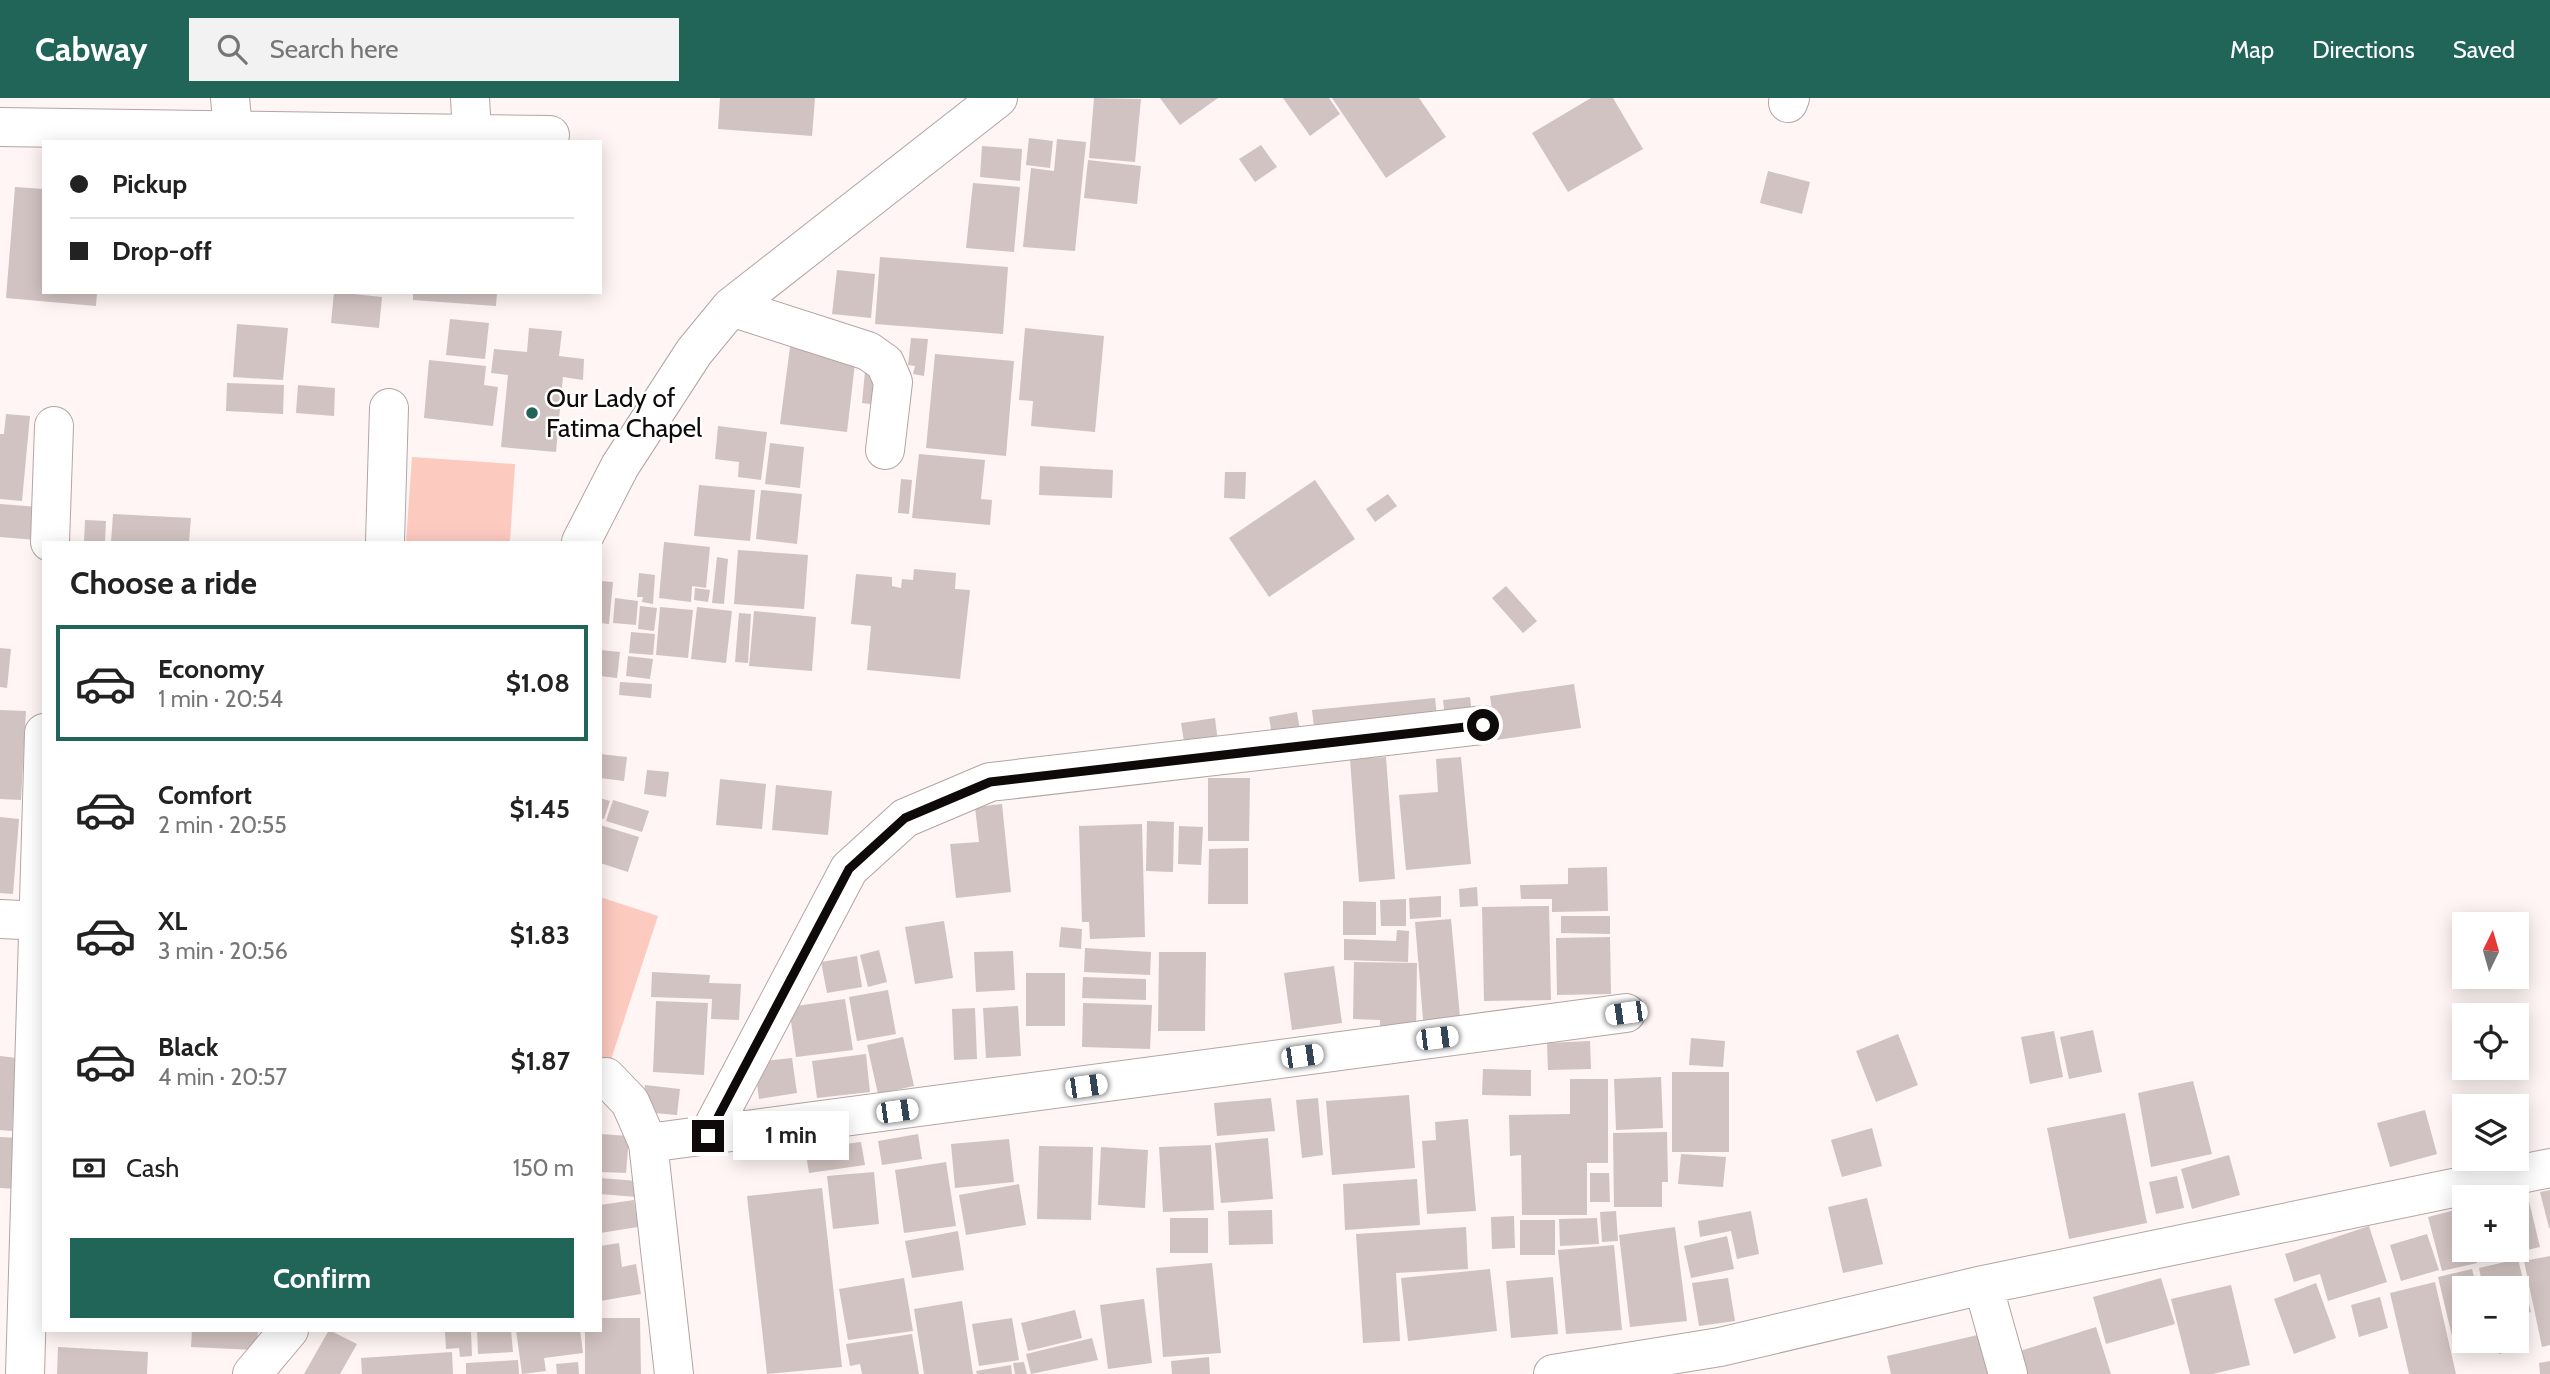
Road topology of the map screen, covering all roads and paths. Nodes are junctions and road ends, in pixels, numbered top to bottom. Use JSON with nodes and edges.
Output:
{"nodes":[{"id":1,"x":998,"y":98,"type":"edge"},
{"id":2,"x":231,"y":114,"type":"edge"},
{"id":3,"x":471,"y":115,"type":"edge"},
{"id":4,"x":0,"y":127,"type":"edge"},
{"id":5,"x":550,"y":135,"type":"dead end"},
{"id":6,"x":731,"y":307,"type":"junction"},
{"id":7,"x":389,"y":408,"type":"dead end"},
{"id":8,"x":54,"y":426,"type":"dead end"},
{"id":9,"x":885,"y":450,"type":"dead end"},
{"id":10,"x":50,"y":541,"type":"edge"},
{"id":11,"x":385,"y":541,"type":"edge"},
{"id":12,"x":582,"y":541,"type":"edge"},
{"id":13,"x":1483,"y":725,"type":"dead end"},
{"id":14,"x":42,"y":858,"type":"edge"},
{"id":15,"x":0,"y":919,"type":"edge"},
{"id":16,"x":41,"y":921,"type":"edge"},
{"id":17,"x":1626,"y":1013,"type":"dead end"},
{"id":18,"x":606,"y":1077,"type":"dead end"},
{"id":19,"x":708,"y":1136,"type":"junction"},
{"id":20,"x":648,"y":1143,"type":"junction"},
{"id":21,"x":2550,"y":1168,"type":"edge"},
{"id":22,"x":1983,"y":1285,"type":"junction"},
{"id":23,"x":287,"y":1332,"type":"edge"},
{"id":24,"x":25,"y":1374,"type":"edge"},
{"id":25,"x":252,"y":1374,"type":"edge"},
{"id":26,"x":674,"y":1374,"type":"edge"},
{"id":27,"x":1553,"y":1374,"type":"edge"},
{"id":28,"x":2008,"y":1374,"type":"edge"}],
"edges":[{"from":1,"to":6,"type":"street"},
{"from":2,"to":3,"type":"street"},
{"from":2,"to":4,"type":"street"},
{"from":3,"to":5,"type":"street"},
{"from":6,"to":9,"type":"street"},
{"from":6,"to":12,"type":"street"},
{"from":7,"to":11,"type":"street"},
{"from":8,"to":10,"type":"street"},
{"from":13,"to":19,"type":"street"},
{"from":14,"to":16,"type":"street"},
{"from":15,"to":16,"type":"street"},
{"from":16,"to":24,"type":"street"},
{"from":17,"to":19,"type":"street"},
{"from":18,"to":20,"type":"street"},
{"from":19,"to":20,"type":"street"},
{"from":20,"to":26,"type":"street"},
{"from":21,"to":22,"type":"street"},
{"from":22,"to":27,"type":"street"},
{"from":22,"to":28,"type":"street"},
{"from":23,"to":25,"type":"street"}]}
